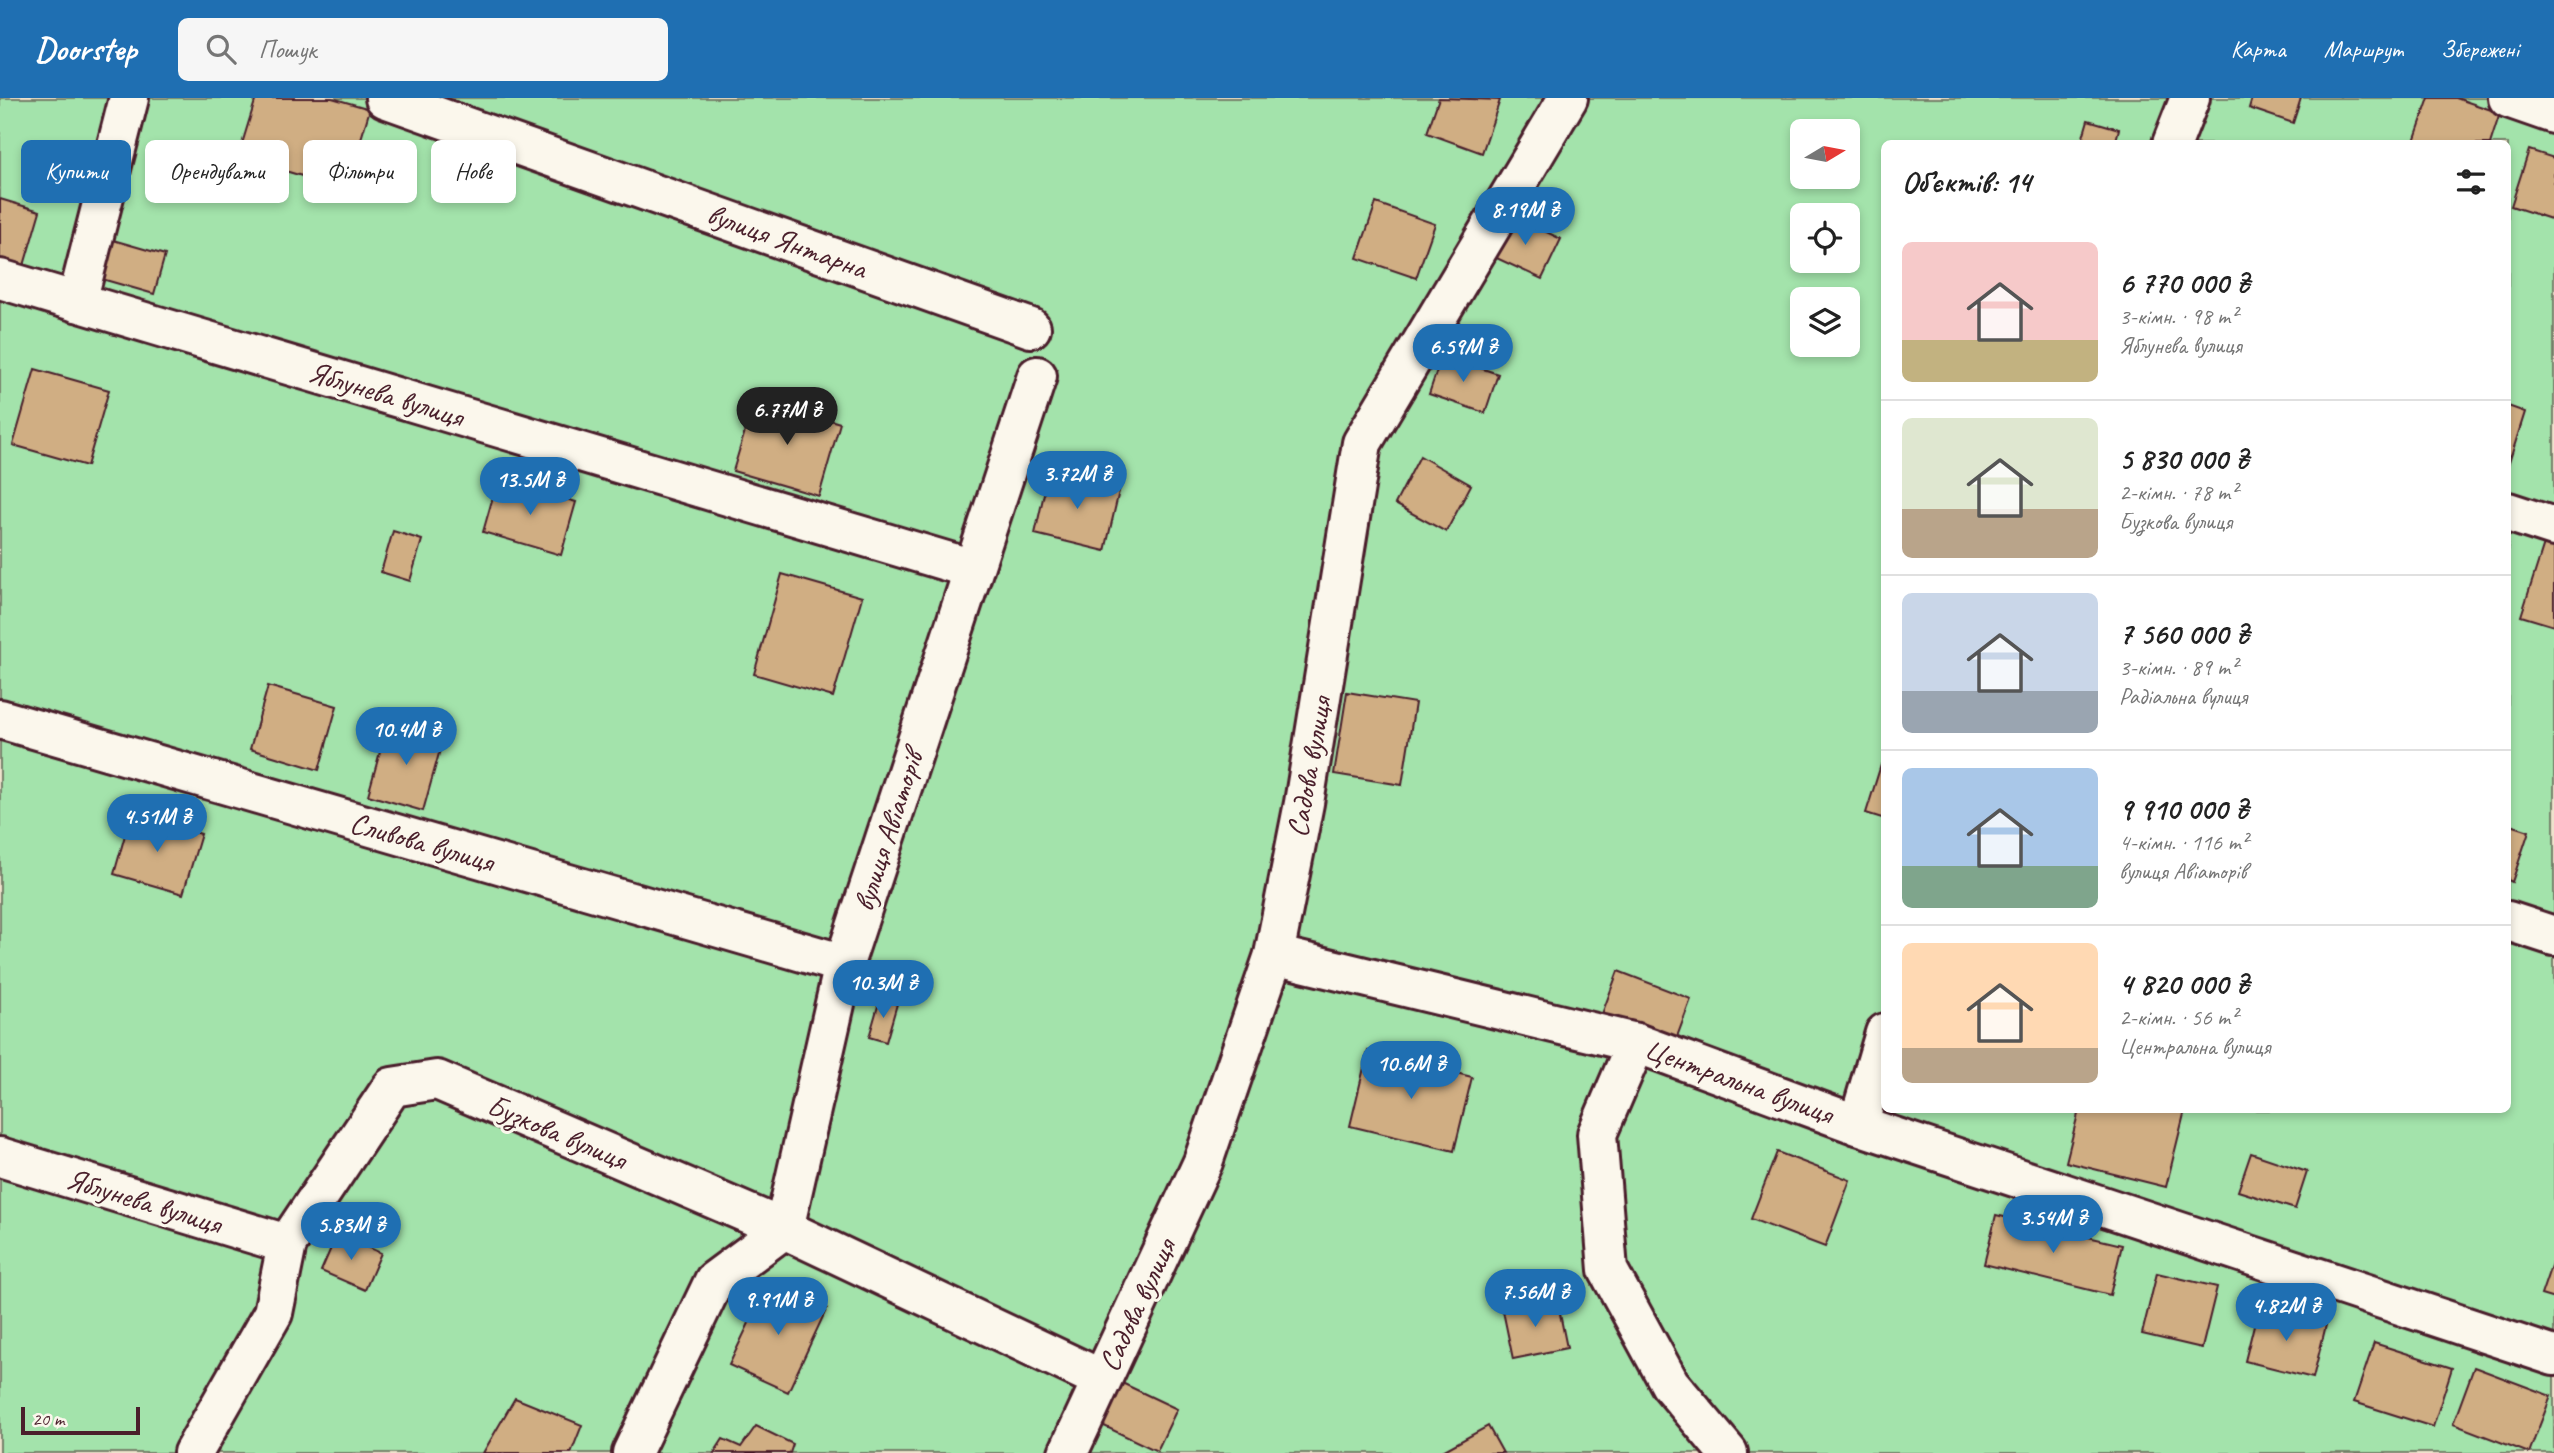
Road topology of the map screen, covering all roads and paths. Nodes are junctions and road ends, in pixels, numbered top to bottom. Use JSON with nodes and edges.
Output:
{"nodes":[{"id":1,"x":129,"y":98,"type":"edge"},
{"id":2,"x":385,"y":98,"type":"edge"},
{"id":3,"x":1568,"y":98,"type":"edge"},
{"id":4,"x":2190,"y":98,"type":"edge"},
{"id":5,"x":2508,"y":98,"type":"edge"},
{"id":6,"x":2554,"y":114,"type":"edge"},
{"id":7,"x":2174,"y":140,"type":"edge"},
{"id":8,"x":0,"y":279,"type":"edge"},
{"id":9,"x":77,"y":302,"type":"junction"},
{"id":10,"x":1031,"y":328,"type":"dead end"},
{"id":11,"x":1037,"y":376,"type":"dead end"},
{"id":12,"x":2511,"y":513,"type":"edge"},
{"id":13,"x":2554,"y":527,"type":"edge"},
{"id":14,"x":973,"y":569,"type":"junction"},
{"id":15,"x":0,"y":719,"type":"edge"},
{"id":16,"x":2511,"y":921,"type":"edge"},
{"id":17,"x":2554,"y":936,"type":"edge"},
{"id":18,"x":1274,"y":955,"type":"junction"},
{"id":19,"x":845,"y":964,"type":"junction"},
{"id":20,"x":1636,"y":1043,"type":"junction"},
{"id":21,"x":1881,"y":1047,"type":"edge"},
{"id":22,"x":1858,"y":1125,"type":"junction"},
{"id":23,"x":0,"y":1157,"type":"edge"},
{"id":24,"x":784,"y":1229,"type":"junction"},
{"id":25,"x":287,"y":1244,"type":"junction"},
{"id":26,"x":2554,"y":1356,"type":"edge"},
{"id":27,"x":1101,"y":1380,"type":"junction"},
{"id":28,"x":193,"y":1453,"type":"edge"},
{"id":29,"x":632,"y":1453,"type":"edge"},
{"id":30,"x":1068,"y":1453,"type":"edge"},
{"id":31,"x":1728,"y":1453,"type":"edge"}],
"edges":[{"from":1,"to":9,"type":"street"},
{"from":2,"to":10,"type":"street","name":"вулиця Янтарна"},
{"from":3,"to":18,"type":"street","name":"Садова вулиця"},
{"from":4,"to":7,"type":"street"},
{"from":5,"to":6,"type":"street"},
{"from":8,"to":9,"type":"street","name":"Яблунева вулиця"},
{"from":9,"to":14,"type":"street","name":"Яблунева вулиця"},
{"from":11,"to":14,"type":"street","name":"вулиця Авіаторів"},
{"from":12,"to":13,"type":"street"},
{"from":14,"to":19,"type":"street","name":"вулиця Авіаторів"},
{"from":15,"to":19,"type":"street","name":"Сливова вулиця"},
{"from":16,"to":17,"type":"street"},
{"from":18,"to":20,"type":"street","name":"Центральна вулиця"},
{"from":18,"to":27,"type":"street","name":"Садова вулиця"},
{"from":19,"to":24,"type":"street","name":"вулиця Авіаторів"},
{"from":20,"to":22,"type":"street","name":"Центральна вулиця"},
{"from":20,"to":31,"type":"street"},
{"from":21,"to":22,"type":"street"},
{"from":22,"to":26,"type":"street","name":"Центральна вулиця"},
{"from":23,"to":25,"type":"street","name":"Яблунева вулиця"},
{"from":24,"to":25,"type":"street","name":"Бузкова вулиця"},
{"from":24,"to":27,"type":"street","name":"Бузкова вулиця"},
{"from":24,"to":29,"type":"street"},
{"from":25,"to":28,"type":"street","name":"Бузкова вулиця"},
{"from":27,"to":30,"type":"street","name":"Садова вулиця"}]}
